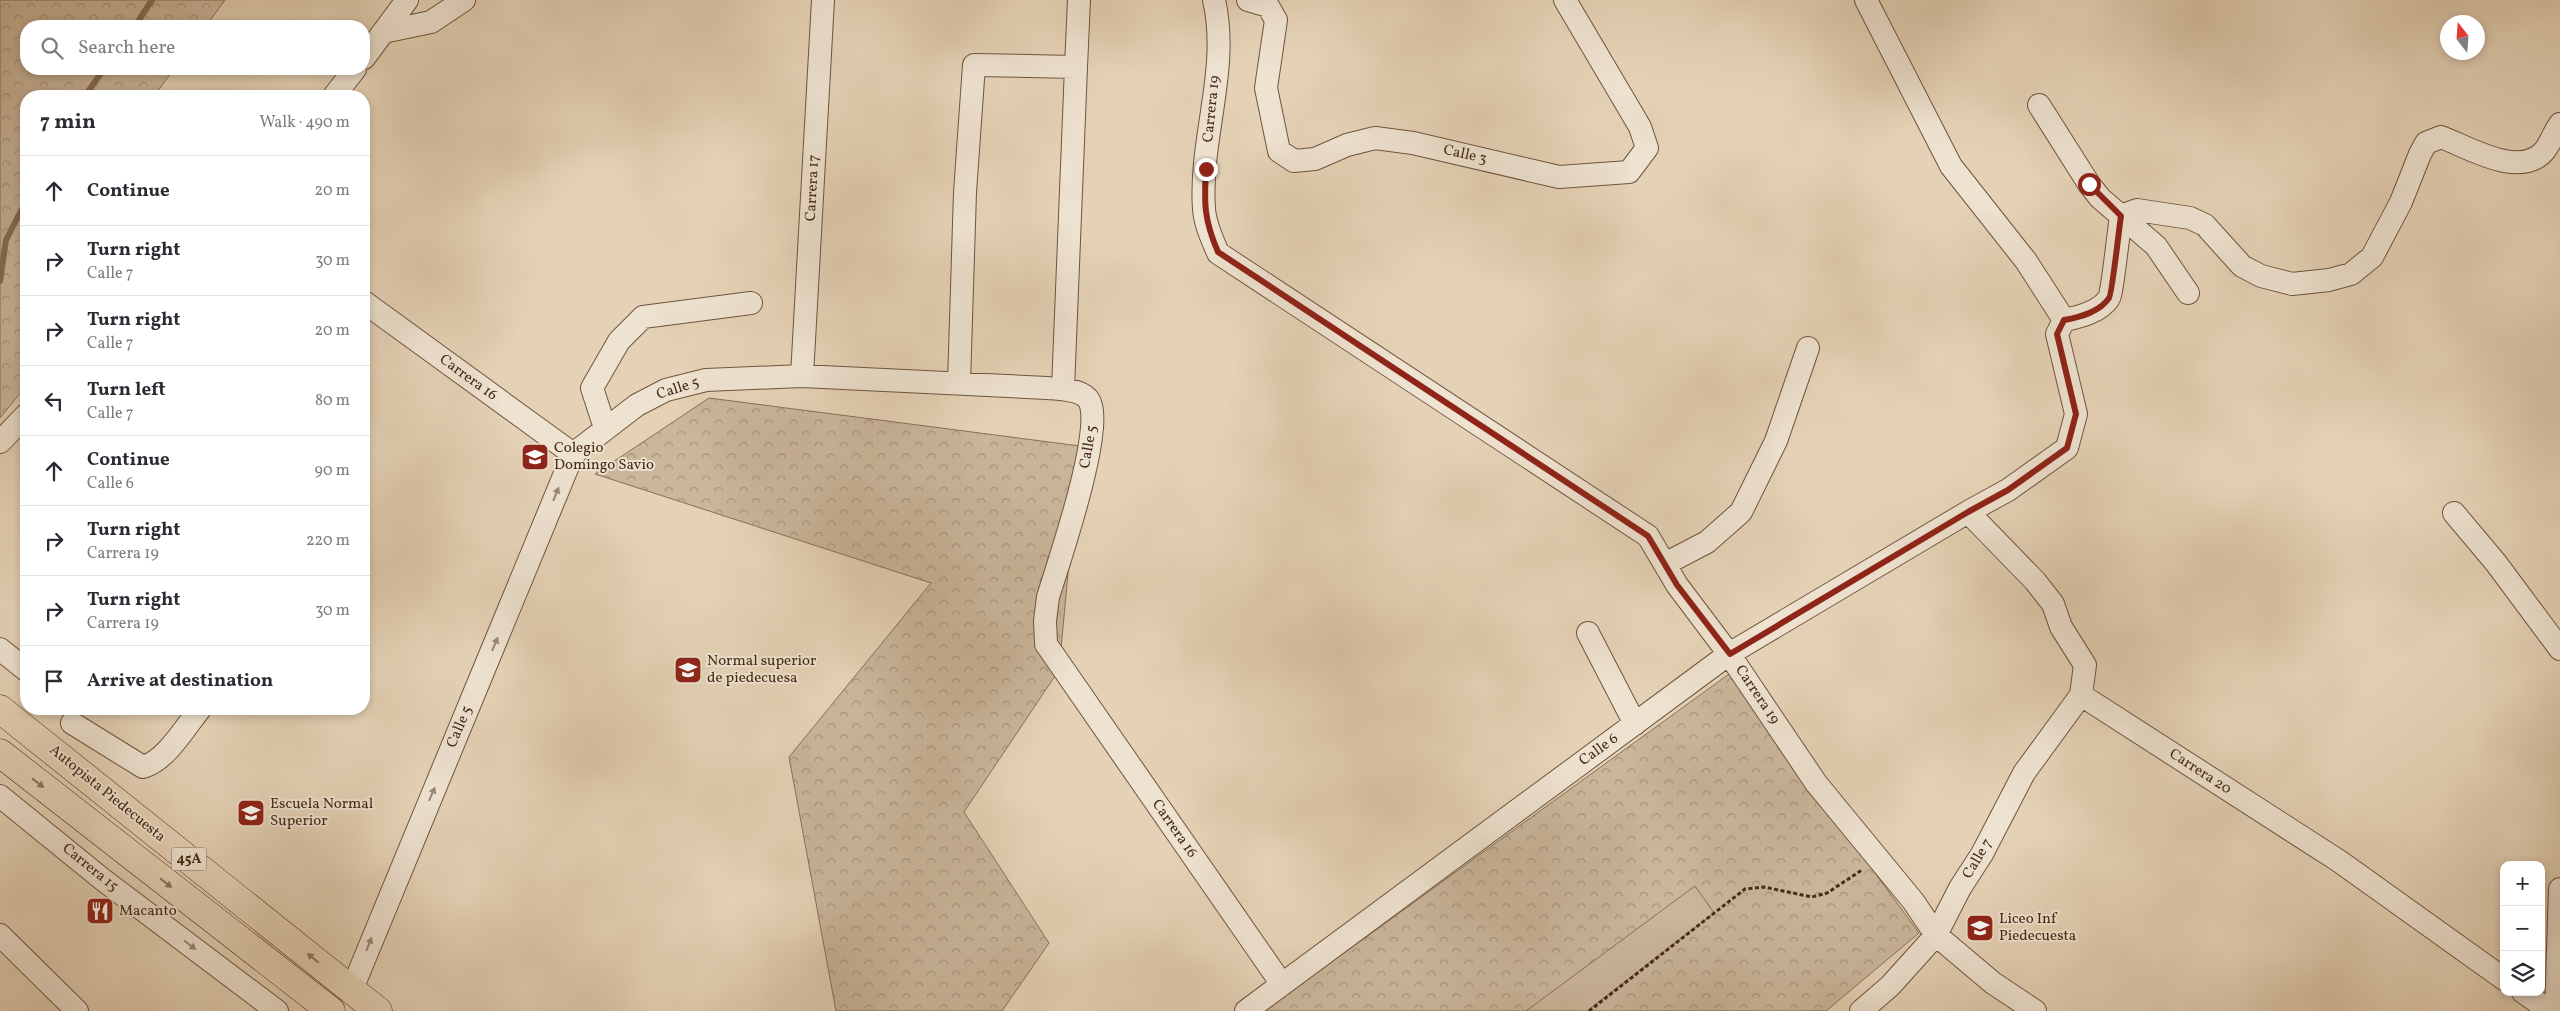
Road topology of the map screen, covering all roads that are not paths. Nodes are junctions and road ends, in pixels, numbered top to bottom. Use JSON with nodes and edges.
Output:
{"nodes":[{"id":1,"x":407,"y":0,"type":"edge"},
{"id":2,"x":464,"y":0,"type":"edge"},
{"id":3,"x":823,"y":0,"type":"edge"},
{"id":4,"x":1079,"y":0,"type":"edge"},
{"id":5,"x":1214,"y":0,"type":"edge"},
{"id":6,"x":1248,"y":0,"type":"edge"},
{"id":7,"x":1566,"y":0,"type":"edge"},
{"id":8,"x":1866,"y":0,"type":"edge"},
{"id":9,"x":383,"y":32,"type":"junction"},
{"id":10,"x":370,"y":50,"type":"edge"},
{"id":11,"x":1076,"y":67,"type":"junction"},
{"id":12,"x":351,"y":75,"type":"edge"},
{"id":13,"x":339,"y":90,"type":"edge"},
{"id":14,"x":2039,"y":105,"type":"dead end"},
{"id":15,"x":2560,"y":124,"type":"edge"},
{"id":16,"x":2121,"y":216,"type":"junction"},
{"id":17,"x":2188,"y":293,"type":"dead end"},
{"id":18,"x":751,"y":303,"type":"dead end"},
{"id":19,"x":370,"y":306,"type":"edge"},
{"id":20,"x":2064,"y":320,"type":"junction"},
{"id":21,"x":1808,"y":348,"type":"dead end"},
{"id":22,"x":802,"y":376,"type":"junction"},
{"id":23,"x":959,"y":383,"type":"junction"},
{"id":24,"x":1063,"y":389,"type":"junction"},
{"id":25,"x":20,"y":421,"type":"edge"},
{"id":26,"x":605,"y":428,"type":"junction"},
{"id":27,"x":0,"y":442,"type":"edge"},
{"id":28,"x":573,"y":454,"type":"junction"},
{"id":29,"x":1968,"y":512,"type":"junction"},
{"id":30,"x":2454,"y":513,"type":"dead end"},
{"id":31,"x":1665,"y":564,"type":"junction"},
{"id":32,"x":1588,"y":633,"type":"dead end"},
{"id":33,"x":0,"y":649,"type":"edge"},
{"id":34,"x":2560,"y":649,"type":"edge"},
{"id":35,"x":1730,"y":654,"type":"junction"},
{"id":36,"x":20,"y":665,"type":"edge"},
{"id":37,"x":1066,"y":675,"type":"joint"},
{"id":38,"x":2081,"y":695,"type":"junction"},
{"id":39,"x":0,"y":709,"type":"edge"},
{"id":40,"x":195,"y":715,"type":"edge"},
{"id":41,"x":69,"y":716,"type":"edge"},
{"id":42,"x":1635,"y":724,"type":"junction"},
{"id":43,"x":52,"y":749,"type":"junction"},
{"id":44,"x":5,"y":764,"type":"edge"},
{"id":45,"x":0,"y":796,"type":"edge"},
{"id":46,"x":2560,"y":889,"type":"edge"},
{"id":47,"x":1936,"y":935,"type":"junction"},
{"id":48,"x":0,"y":936,"type":"edge"},
{"id":49,"x":2500,"y":976,"type":"edge"},
{"id":50,"x":1281,"y":983,"type":"junction"},
{"id":51,"x":352,"y":989,"type":"junction"},
{"id":52,"x":2529,"y":996,"type":"edge"},
{"id":53,"x":77,"y":1011,"type":"edge"},
{"id":54,"x":277,"y":1011,"type":"edge"},
{"id":55,"x":331,"y":1011,"type":"edge"},
{"id":56,"x":378,"y":1011,"type":"edge"},
{"id":57,"x":1246,"y":1011,"type":"edge"},
{"id":58,"x":1861,"y":1011,"type":"edge"},
{"id":59,"x":2035,"y":1011,"type":"edge"},
{"id":60,"x":2550,"y":1011,"type":"edge"},
{"id":61,"x":2556,"y":1011,"type":"edge"}],
"edges":[{"from":1,"to":9,"type":"street"},
{"from":2,"to":9,"type":"street"},
{"from":3,"to":22,"type":"street","name":"Carrera 17"},
{"from":4,"to":11,"type":"street"},
{"from":5,"to":31,"type":"street","name":"Carrera 19"},
{"from":6,"to":7,"type":"street","name":"Calle 3"},
{"from":8,"to":20,"type":"street"},
{"from":9,"to":10,"type":"street"},
{"from":11,"to":23,"type":"street"},
{"from":11,"to":24,"type":"street"},
{"from":12,"to":13,"type":"street"},
{"from":14,"to":16,"type":"street"},
{"from":15,"to":16,"type":"street"},
{"from":16,"to":17,"type":"street"},
{"from":16,"to":20,"type":"street"},
{"from":18,"to":26,"type":"street"},
{"from":19,"to":28,"type":"street","name":"Carrera 16"},
{"from":20,"to":29,"type":"street"},
{"from":21,"to":31,"type":"street"},
{"from":22,"to":23,"type":"street","name":"Calle 5"},
{"from":22,"to":26,"type":"street","name":"Calle 5"},
{"from":23,"to":24,"type":"street","name":"Calle 5"},
{"from":24,"to":37,"type":"street","name":"Calle 5"},
{"from":25,"to":27,"type":"street"},
{"from":26,"to":28,"type":"street","name":"Calle 5"},
{"from":51,"to":28,"type":"street","name":"Calle 5","one_way":true},
{"from":29,"to":35,"type":"street","name":"Calle 6"},
{"from":29,"to":38,"type":"street"},
{"from":30,"to":34,"type":"street"},
{"from":31,"to":35,"type":"street","name":"Carrera 19"},
{"from":32,"to":42,"type":"street"},
{"from":33,"to":36,"type":"street"},
{"from":35,"to":42,"type":"street","name":"Calle 6"},
{"from":35,"to":47,"type":"street","name":"Carrera 19"},
{"from":37,"to":50,"type":"street","name":"Carrera 16"},
{"from":38,"to":47,"type":"street","name":"Calle 7"},
{"from":38,"to":49,"type":"street","name":"Carrera 20"},
{"from":39,"to":43,"type":"highway","name":"Autopista Piedecuesta","number":"45A"},
{"from":40,"to":41,"type":"street"},
{"from":41,"to":43,"type":"street"},
{"from":42,"to":50,"type":"street","name":"Calle 6"},
{"from":51,"to":43,"type":"highway","name":"Autopista Piedecuesta","number":"45A","one_way":true},
{"from":44,"to":55,"type":"highway","number":"45A","one_way":true},
{"from":45,"to":54,"type":"street","name":"Carrera 15","one_way":true},
{"from":46,"to":61,"type":"street"},
{"from":47,"to":58,"type":"street","name":"Calle 7"},
{"from":47,"to":59,"type":"street","name":"Carrera 19"},
{"from":48,"to":53,"type":"street"},
{"from":50,"to":57,"type":"street","name":"Calle 6"},
{"from":51,"to":56,"type":"highway","name":"Autopista Piedecuesta","number":"45A"},
{"from":52,"to":60,"type":"street"}]}
